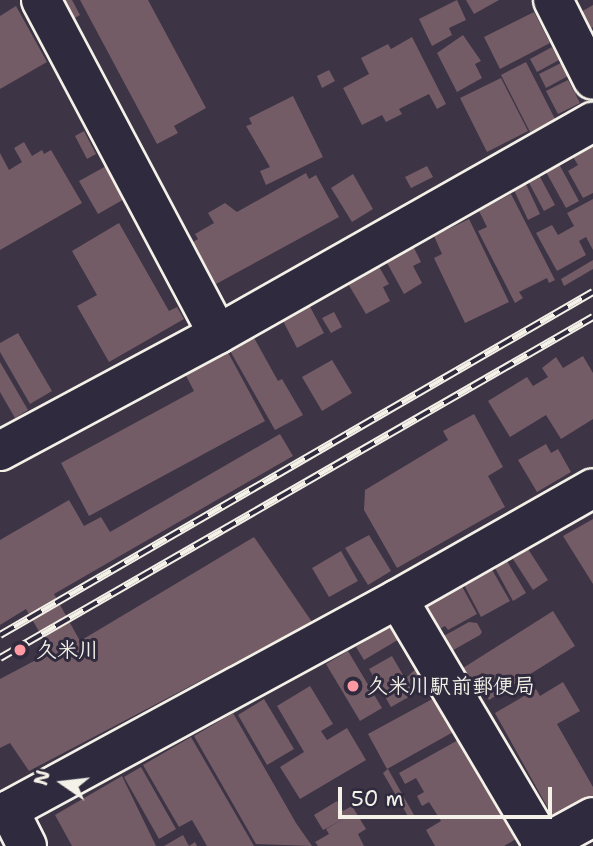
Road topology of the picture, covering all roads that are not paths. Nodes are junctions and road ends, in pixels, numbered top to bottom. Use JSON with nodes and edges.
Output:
{"nodes":[{"id":1,"x":41,"y":0,"type":"edge"},
{"id":2,"x":553,"y":0,"type":"edge"},
{"id":3,"x":593,"y":80,"type":"edge"},
{"id":4,"x":593,"y":122,"type":"edge"},
{"id":5,"x":218,"y":334,"type":"junction"},
{"id":6,"x":0,"y":451,"type":"edge"},
{"id":7,"x":593,"y":488,"type":"edge"},
{"id":8,"x":398,"y":600,"type":"junction"},
{"id":9,"x":5,"y":811,"type":"edge"},
{"id":10,"x":593,"y":817,"type":"edge"},
{"id":11,"x":542,"y":845,"type":"edge"},
{"id":12,"x":27,"y":846,"type":"edge"}],
"edges":[{"from":1,"to":5,"type":"street"},
{"from":2,"to":3,"type":"street"},
{"from":4,"to":5,"type":"street"},
{"from":5,"to":6,"type":"street"},
{"from":7,"to":8,"type":"street"},
{"from":8,"to":9,"type":"street"},
{"from":8,"to":11,"type":"street"},
{"from":9,"to":12,"type":"street"},
{"from":10,"to":11,"type":"street"}]}
